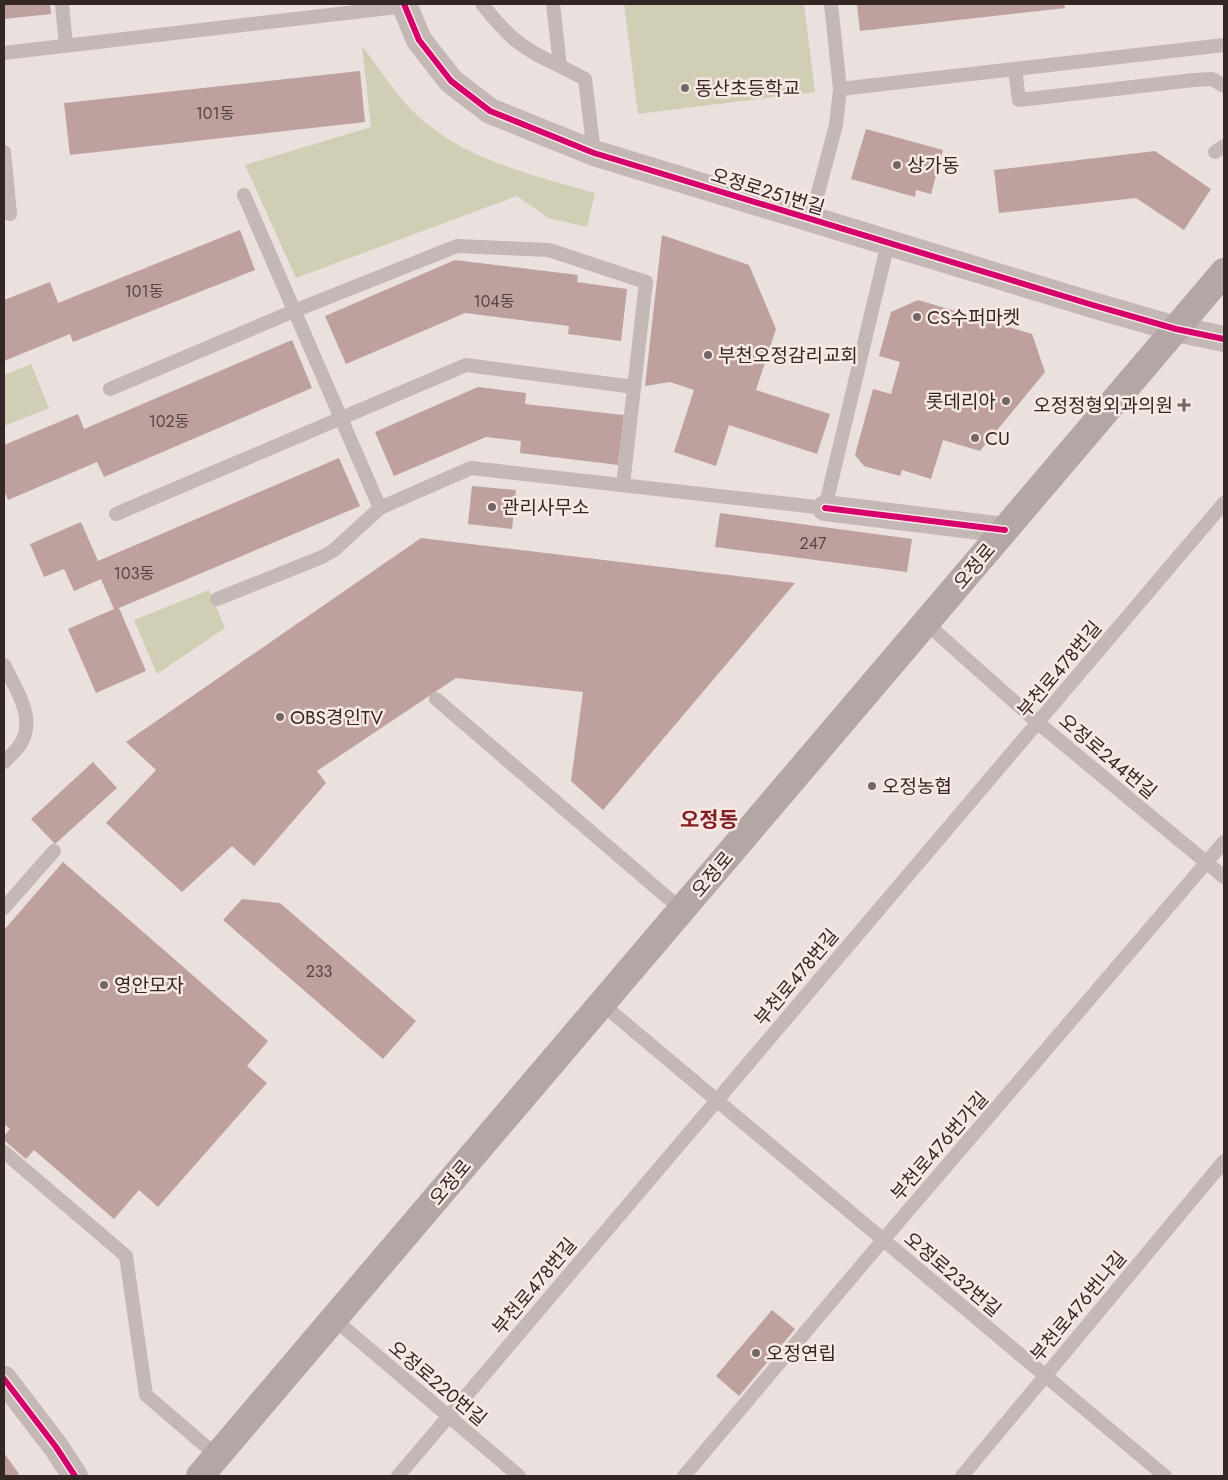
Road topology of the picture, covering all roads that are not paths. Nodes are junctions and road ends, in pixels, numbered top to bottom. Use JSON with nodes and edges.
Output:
{"nodes":[{"id":1,"x":62,"y":4,"type":"edge"},
{"id":2,"x":482,"y":4,"type":"edge"},
{"id":3,"x":553,"y":4,"type":"edge"},
{"id":4,"x":830,"y":4,"type":"edge"},
{"id":5,"x":405,"y":5,"type":"edge"},
{"id":6,"x":1224,"y":45,"type":"edge"},
{"id":7,"x":66,"y":46,"type":"junction"},
{"id":8,"x":4,"y":53,"type":"edge"},
{"id":9,"x":560,"y":66,"type":"junction"},
{"id":10,"x":1015,"y":69,"type":"junction"},
{"id":11,"x":1224,"y":86,"type":"edge"},
{"id":12,"x":840,"y":89,"type":"junction"},
{"id":13,"x":4,"y":152,"type":"edge"},
{"id":14,"x":594,"y":154,"type":"junction"},
{"id":15,"x":244,"y":195,"type":"dead end"},
{"id":16,"x":10,"y":214,"type":"dead end"},
{"id":17,"x":812,"y":219,"type":"junction"},
{"id":18,"x":888,"y":243,"type":"junction"},
{"id":19,"x":1224,"y":272,"type":"edge"},
{"id":20,"x":294,"y":311,"type":"junction"},
{"id":21,"x":1176,"y":329,"type":"junction"},
{"id":22,"x":1224,"y":339,"type":"edge"},
{"id":23,"x":634,"y":387,"type":"junction"},
{"id":24,"x":110,"y":389,"type":"dead end"},
{"id":25,"x":341,"y":418,"type":"junction"},
{"id":26,"x":623,"y":485,"type":"junction"},
{"id":27,"x":1224,"y":503,"type":"edge"},
{"id":28,"x":380,"y":508,"type":"junction"},
{"id":29,"x":825,"y":508,"type":"junction"},
{"id":30,"x":116,"y":514,"type":"dead end"},
{"id":31,"x":1005,"y":530,"type":"junction"},
{"id":32,"x":217,"y":599,"type":"dead end"},
{"id":33,"x":926,"y":623,"type":"junction"},
{"id":34,"x":4,"y":666,"type":"edge"},
{"id":35,"x":436,"y":699,"type":"dead end"},
{"id":36,"x":1038,"y":722,"type":"junction"},
{"id":37,"x":4,"y":762,"type":"edge"},
{"id":38,"x":1224,"y":842,"type":"edge"},
{"id":39,"x":54,"y":851,"type":"dead end"},
{"id":40,"x":1207,"y":862,"type":"junction"},
{"id":41,"x":1224,"y":876,"type":"edge"},
{"id":42,"x":4,"y":908,"type":"edge"},
{"id":43,"x":682,"y":910,"type":"junction"},
{"id":44,"x":602,"y":1004,"type":"junction"},
{"id":45,"x":716,"y":1100,"type":"junction"},
{"id":46,"x":4,"y":1152,"type":"edge"},
{"id":47,"x":1224,"y":1161,"type":"edge"},
{"id":48,"x":883,"y":1240,"type":"junction"},
{"id":49,"x":334,"y":1318,"type":"junction"},
{"id":50,"x":1045,"y":1375,"type":"junction"},
{"id":51,"x":4,"y":1379,"type":"edge"},
{"id":52,"x":449,"y":1417,"type":"junction"},
{"id":53,"x":208,"y":1466,"type":"edge"},
{"id":54,"x":75,"y":1476,"type":"edge"},
{"id":55,"x":398,"y":1476,"type":"edge"},
{"id":56,"x":519,"y":1476,"type":"edge"},
{"id":57,"x":684,"y":1476,"type":"edge"},
{"id":58,"x":962,"y":1476,"type":"edge"},
{"id":59,"x":1165,"y":1476,"type":"edge"}],
"edges":[{"from":1,"to":7,"type":"lane"},
{"from":2,"to":9,"type":"lane"},
{"from":3,"to":9,"type":"lane"},
{"from":4,"to":12,"type":"lane"},
{"from":5,"to":7,"type":"lane"},
{"from":5,"to":14,"type":"street","name":"오정로251번길"},
{"from":6,"to":10,"type":"lane"},
{"from":7,"to":8,"type":"lane"},
{"from":9,"to":14,"type":"lane"},
{"from":10,"to":11,"type":"lane"},
{"from":10,"to":12,"type":"lane"},
{"from":12,"to":17,"type":"lane"},
{"from":13,"to":16,"type":"lane"},
{"from":14,"to":17,"type":"street","name":"오정로251번길"},
{"from":15,"to":20,"type":"lane"},
{"from":17,"to":18,"type":"street","name":"오정로251번길"},
{"from":18,"to":21,"type":"street","name":"오정로251번길"},
{"from":18,"to":29,"type":"lane"},
{"from":19,"to":21,"type":"main road","name":"오정로"},
{"from":20,"to":23,"type":"lane"},
{"from":20,"to":24,"type":"lane"},
{"from":20,"to":25,"type":"lane"},
{"from":21,"to":22,"type":"street","name":"오정로251번길"},
{"from":21,"to":31,"type":"main road","name":"오정로"},
{"from":23,"to":25,"type":"lane"},
{"from":23,"to":26,"type":"lane"},
{"from":25,"to":28,"type":"lane"},
{"from":25,"to":30,"type":"lane"},
{"from":26,"to":28,"type":"lane"},
{"from":26,"to":29,"type":"lane"},
{"from":27,"to":36,"type":"lane","name":"부천로478번길"},
{"from":28,"to":32,"type":"lane"},
{"from":29,"to":31,"type":"street"},
{"from":31,"to":33,"type":"main road","name":"오정로"},
{"from":33,"to":36,"type":"lane","name":"오정로244번길"},
{"from":33,"to":43,"type":"main road","name":"오정로"},
{"from":34,"to":37,"type":"lane"},
{"from":35,"to":43,"type":"lane"},
{"from":36,"to":40,"type":"lane","name":"오정로244번길"},
{"from":36,"to":45,"type":"lane","name":"부천로478번길"},
{"from":38,"to":40,"type":"lane","name":"부천로476번가길"},
{"from":39,"to":42,"type":"lane"},
{"from":40,"to":41,"type":"lane","name":"오정로244번길"},
{"from":40,"to":48,"type":"lane","name":"부천로476번가길"},
{"from":43,"to":44,"type":"main road","name":"오정로"},
{"from":44,"to":45,"type":"lane","name":"오정로232번길"},
{"from":44,"to":49,"type":"main road","name":"오정로"},
{"from":45,"to":48,"type":"lane","name":"오정로232번길"},
{"from":45,"to":52,"type":"lane","name":"부천로478번길"},
{"from":46,"to":53,"type":"lane"},
{"from":47,"to":50,"type":"lane","name":"부천로476번나길"},
{"from":48,"to":50,"type":"lane","name":"오정로232번길"},
{"from":48,"to":57,"type":"lane","name":"부천로476번가길"},
{"from":49,"to":52,"type":"lane","name":"오정로220번길"},
{"from":49,"to":53,"type":"main road","name":"오정로"},
{"from":50,"to":58,"type":"lane","name":"부천로476번나길"},
{"from":50,"to":59,"type":"lane","name":"오정로232번길"},
{"from":51,"to":54,"type":"street"},
{"from":52,"to":55,"type":"lane","name":"부천로478번길"},
{"from":52,"to":56,"type":"lane","name":"오정로220번길"}]}
